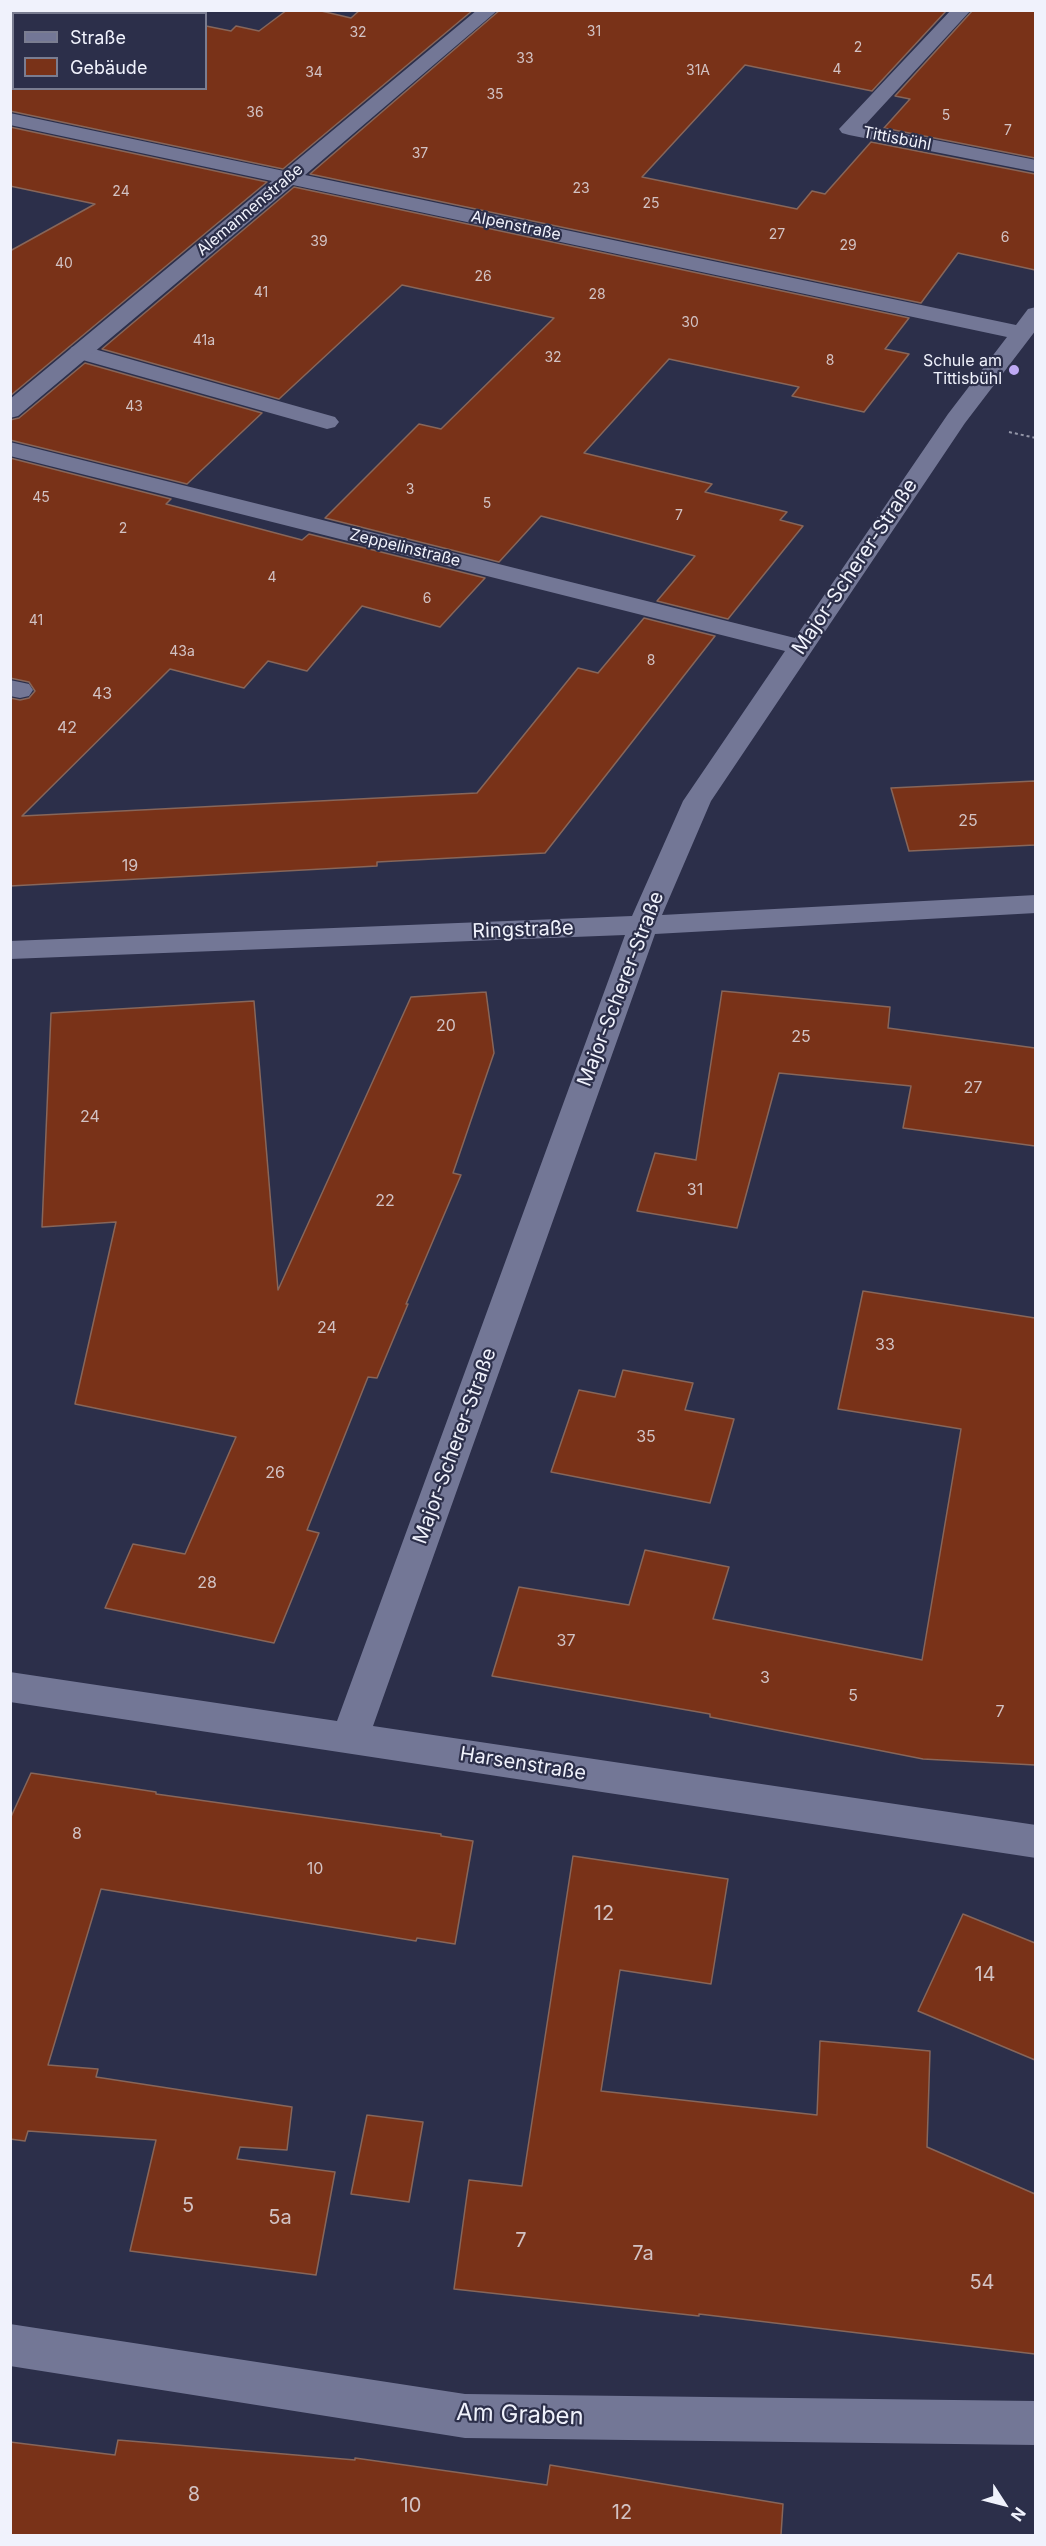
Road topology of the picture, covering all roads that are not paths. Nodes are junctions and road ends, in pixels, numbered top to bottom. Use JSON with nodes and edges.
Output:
{"nodes":[{"id":1,"x":489,"y":10,"type":"edge"},
{"id":2,"x":962,"y":10,"type":"edge"},
{"id":3,"x":10,"y":119,"type":"edge"},
{"id":4,"x":1035,"y":166,"type":"edge"},
{"id":5,"x":288,"y":178,"type":"junction"},
{"id":6,"x":1029,"y":323,"type":"edge"},
{"id":7,"x":80,"y":352,"type":"junction"},
{"id":8,"x":10,"y":411,"type":"edge"},
{"id":9,"x":327,"y":422,"type":"dead end"},
{"id":10,"x":10,"y":449,"type":"edge"},
{"id":11,"x":800,"y":647,"type":"junction"},
{"id":12,"x":1035,"y":904,"type":"edge"},
{"id":13,"x":642,"y":925,"type":"junction"},
{"id":14,"x":10,"y":950,"type":"edge"},
{"id":15,"x":10,"y":1687,"type":"edge"},
{"id":16,"x":350,"y":1738,"type":"junction"},
{"id":17,"x":1035,"y":1842,"type":"edge"},
{"id":18,"x":10,"y":2345,"type":"edge"},
{"id":19,"x":1035,"y":2423,"type":"edge"}],
"edges":[{"from":1,"to":5,"type":"street","name":"Alemannenstraße"},
{"from":2,"to":4,"type":"street","name":"Tittisbühl"},
{"from":3,"to":5,"type":"street","name":"Alpenstraße"},
{"from":5,"to":6,"type":"street","name":"Alpenstraße"},
{"from":5,"to":7,"type":"street","name":"Alemannenstraße"},
{"from":6,"to":11,"type":"street","name":"Major-Scherer-Straße"},
{"from":7,"to":8,"type":"street","name":"Alemannenstraße"},
{"from":7,"to":9,"type":"street"},
{"from":10,"to":11,"type":"street","name":"Zeppelinstraße"},
{"from":11,"to":13,"type":"street","name":"Major-Scherer-Straße"},
{"from":12,"to":13,"type":"street","name":"Ringstraße"},
{"from":13,"to":14,"type":"street","name":"Ringstraße"},
{"from":13,"to":16,"type":"street","name":"Major-Scherer-Straße"},
{"from":15,"to":16,"type":"street","name":"Harsenstraße"},
{"from":16,"to":17,"type":"street","name":"Harsenstraße"},
{"from":18,"to":19,"type":"street","name":"Am Graben"}]}
